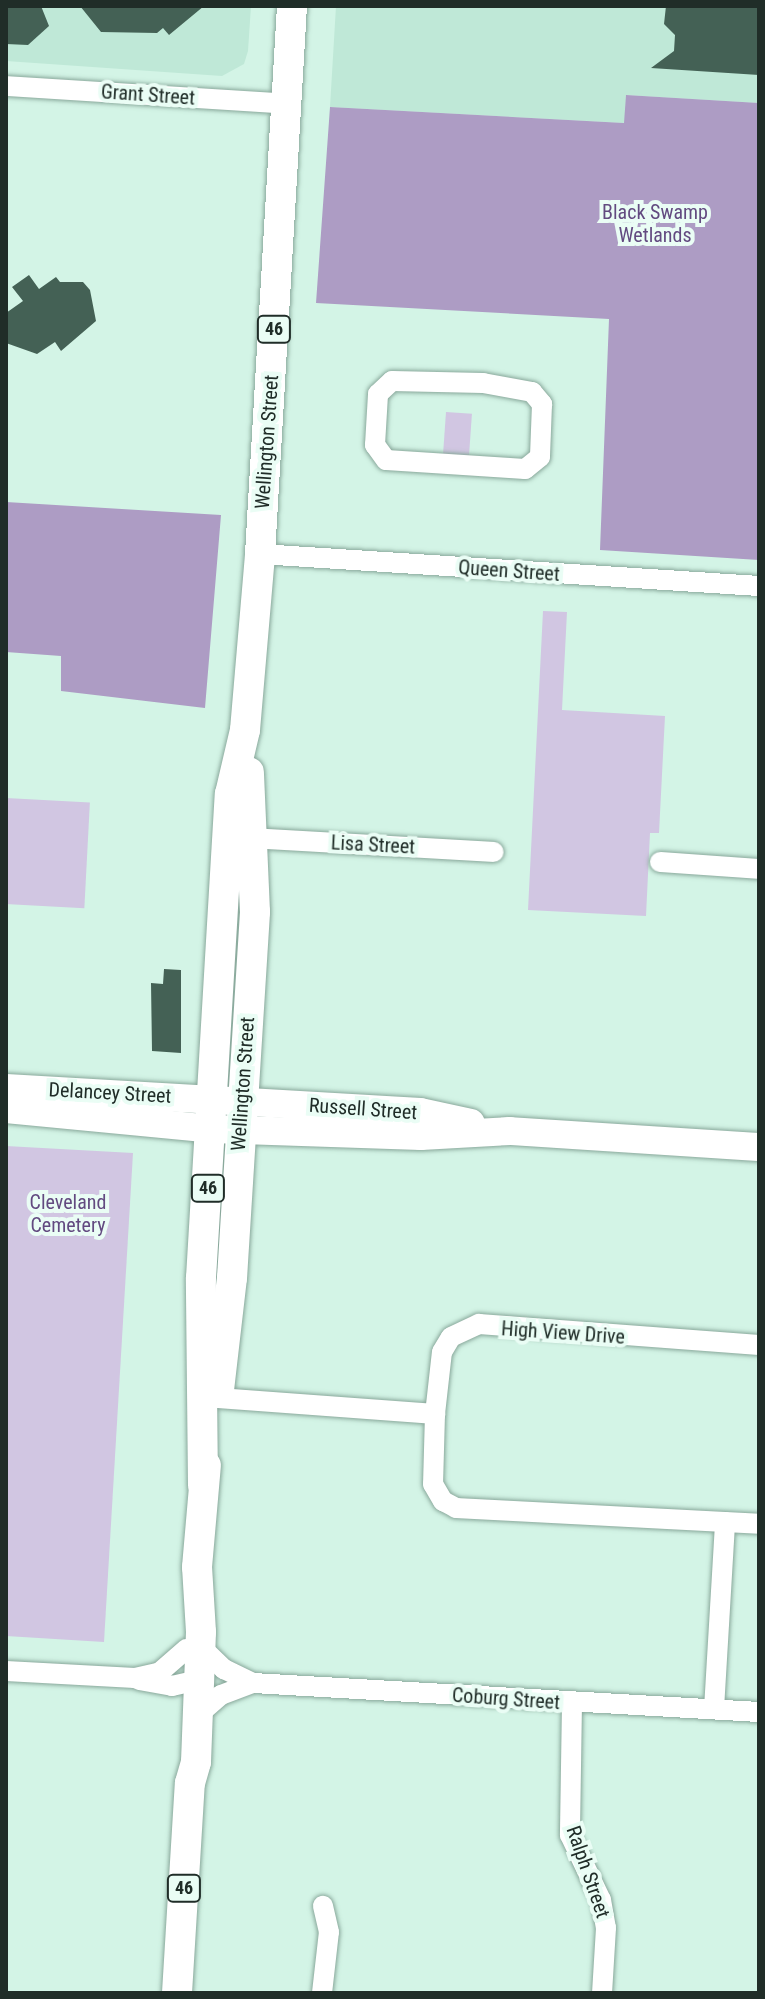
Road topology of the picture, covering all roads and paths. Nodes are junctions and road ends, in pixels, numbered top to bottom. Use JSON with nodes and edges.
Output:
{"nodes":[{"id":1,"x":294,"y":7,"type":"edge"},
{"id":2,"x":6,"y":86,"type":"edge"},
{"id":3,"x":289,"y":104,"type":"junction"},
{"id":4,"x":456,"y":465,"type":"joint"},
{"id":5,"x":260,"y":554,"type":"junction"},
{"id":6,"x":759,"y":586,"type":"edge"},
{"id":7,"x":245,"y":730,"type":"junction"},
{"id":8,"x":251,"y":838,"type":"junction"},
{"id":9,"x":494,"y":852,"type":"dead end"},
{"id":10,"x":660,"y":862,"type":"dead end"},
{"id":11,"x":759,"y":869,"type":"edge"},
{"id":12,"x":6,"y":1088,"type":"edge"},
{"id":13,"x":6,"y":1109,"type":"edge"},
{"id":14,"x":227,"y":1114,"type":"junction"},
{"id":15,"x":759,"y":1147,"type":"edge"},
{"id":16,"x":759,"y":1345,"type":"edge"},
{"id":17,"x":218,"y":1398,"type":"junction"},
{"id":18,"x":435,"y":1414,"type":"junction"},
{"id":19,"x":203,"y":1485,"type":"junction"},
{"id":20,"x":725,"y":1522,"type":"junction"},
{"id":21,"x":759,"y":1524,"type":"edge"},
{"id":22,"x":193,"y":1648,"type":"junction"},
{"id":23,"x":6,"y":1671,"type":"edge"},
{"id":24,"x":135,"y":1678,"type":"junction"},
{"id":25,"x":192,"y":1683,"type":"junction"},
{"id":26,"x":253,"y":1683,"type":"junction"},
{"id":27,"x":572,"y":1703,"type":"junction"},
{"id":28,"x":714,"y":1709,"type":"junction"},
{"id":29,"x":759,"y":1712,"type":"edge"},
{"id":30,"x":198,"y":1715,"type":"junction"},
{"id":31,"x":190,"y":1783,"type":"junction"},
{"id":32,"x":323,"y":1906,"type":"dead end"},
{"id":33,"x":177,"y":1993,"type":"edge"},
{"id":34,"x":322,"y":1993,"type":"edge"},
{"id":35,"x":602,"y":1993,"type":"edge"}],
"edges":[{"from":1,"to":3,"type":"main road","name":"Wellington Street","number":"46"},
{"from":2,"to":3,"type":"street","name":"Grant Street"},
{"from":3,"to":5,"type":"main road","name":"Wellington Street","number":"46"},
{"from":4,"to":4,"type":"street"},
{"from":5,"to":6,"type":"street","name":"Queen Street"},
{"from":5,"to":7,"type":"main road","name":"Wellington Street","number":"46"},
{"from":7,"to":8,"type":"main road","name":"Wellington Street","number":"46"},
{"from":7,"to":14,"type":"main road","name":"Wellington Street","number":"46"},
{"from":8,"to":9,"type":"street","name":"Lisa Street"},
{"from":8,"to":14,"type":"main road","name":"Wellington Street","number":"46"},
{"from":10,"to":11,"type":"street"},
{"from":12,"to":14,"type":"main road","name":"Delancey Street"},
{"from":13,"to":14,"type":"main road","name":"Delancey Street"},
{"from":14,"to":15,"type":"main road","name":"Russell Street"},
{"from":14,"to":17,"type":"main road","name":"Wellington Street","number":"46"},
{"from":14,"to":19,"type":"main road","name":"Wellington Street","number":"46"},
{"from":16,"to":18,"type":"street","name":"High View Drive"},
{"from":17,"to":18,"type":"street"},
{"from":17,"to":19,"type":"main road","name":"Wellington Street","number":"46"},
{"from":18,"to":20,"type":"street","name":"High View Drive"},
{"from":19,"to":22,"type":"main road","name":"Wellington Street","number":"46"},
{"from":20,"to":21,"type":"street","name":"High View Drive"},
{"from":20,"to":28,"type":"street"},
{"from":22,"to":24,"type":"street"},
{"from":22,"to":25,"type":"main road","name":"Wellington Street","number":"46"},
{"from":22,"to":26,"type":"street","name":"Coburg Street"},
{"from":23,"to":24,"type":"street"},
{"from":24,"to":25,"type":"street"},
{"from":25,"to":30,"type":"main road","name":"Wellington Street","number":"46"},
{"from":25,"to":31,"type":"main road","name":"Wellington Street","number":"46"},
{"from":26,"to":27,"type":"street","name":"Coburg Street"},
{"from":26,"to":30,"type":"street","name":"Coburg Street"},
{"from":27,"to":28,"type":"street","name":"Coburg Street"},
{"from":27,"to":35,"type":"street","name":"Ralph Street"},
{"from":28,"to":29,"type":"street","name":"Coburg Street"},
{"from":30,"to":31,"type":"main road","name":"Wellington Street","number":"46"},
{"from":31,"to":33,"type":"main road","name":"Wellington Street","number":"46"},
{"from":32,"to":34,"type":"street"}]}
